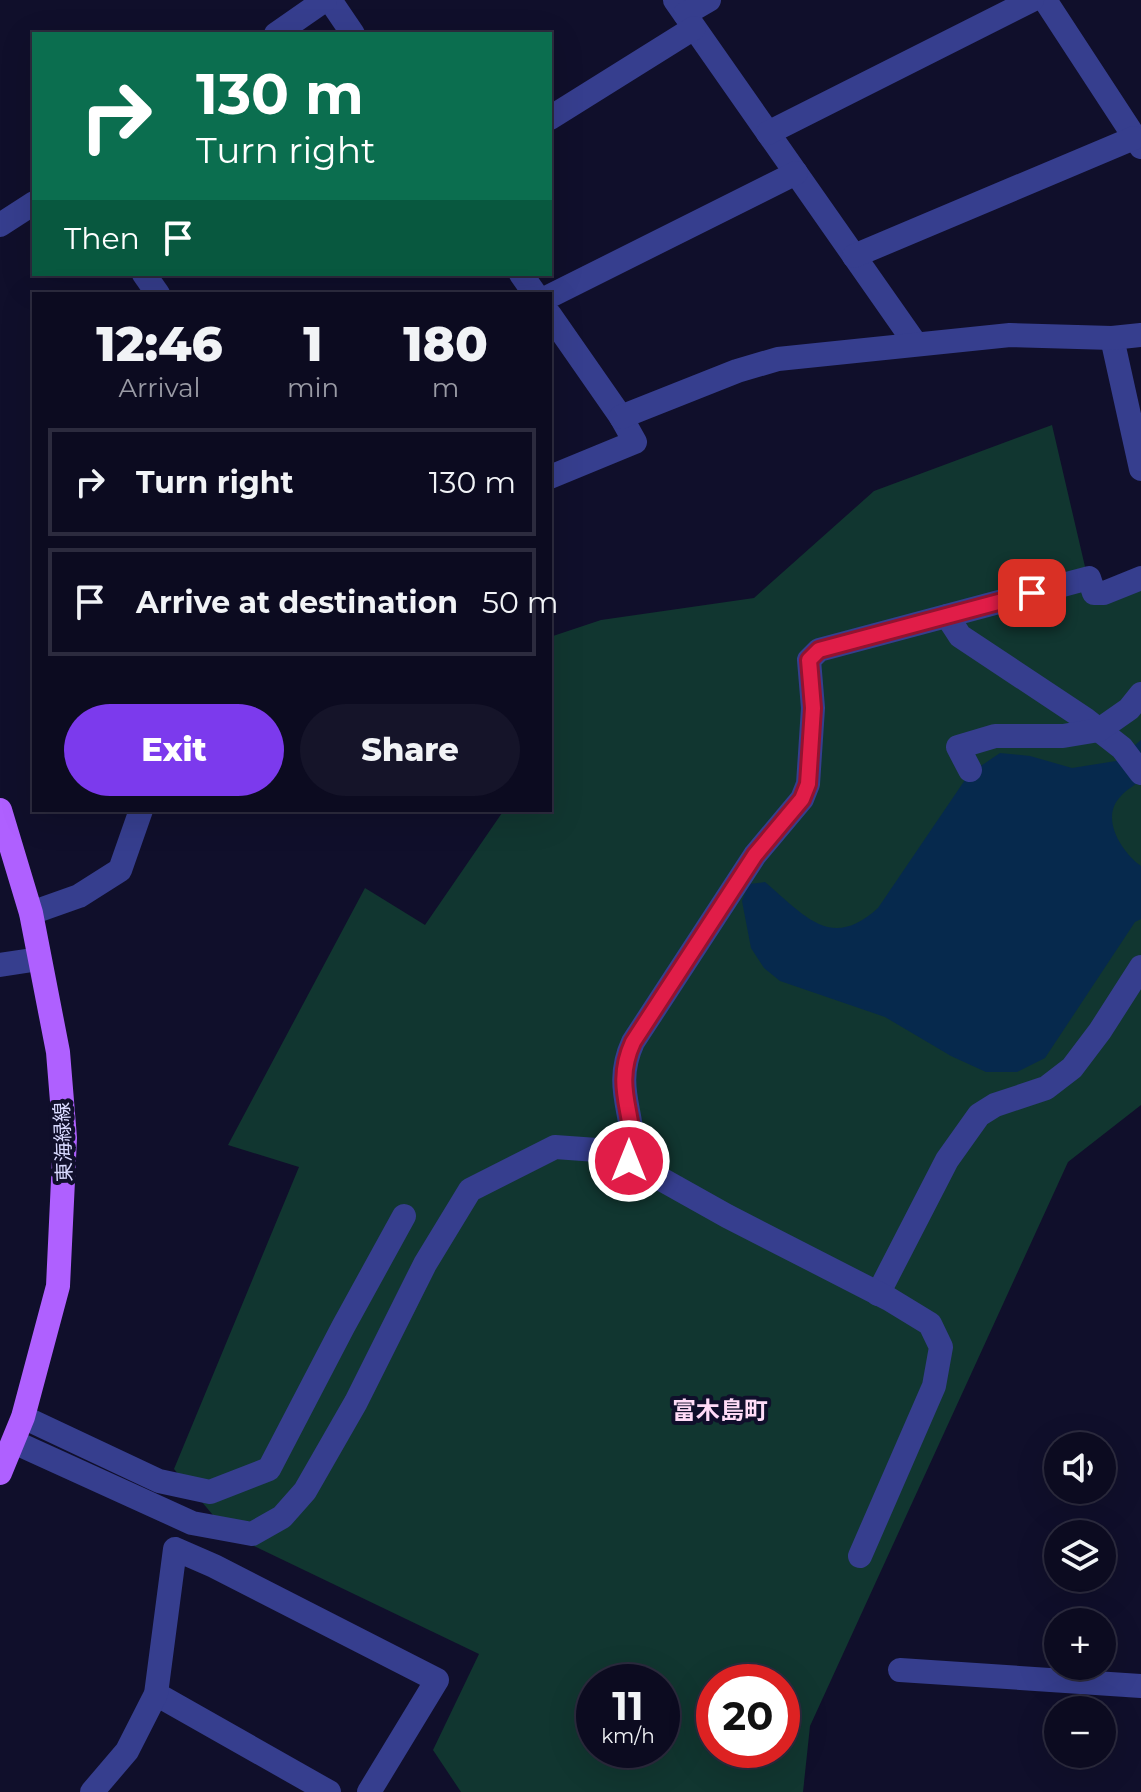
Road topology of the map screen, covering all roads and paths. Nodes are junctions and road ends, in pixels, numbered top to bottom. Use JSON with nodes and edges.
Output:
{"nodes":[{"id":1,"x":327,"y":0,"type":"edge"},
{"id":2,"x":709,"y":0,"type":"edge"},
{"id":3,"x":1032,"y":0,"type":"edge"},
{"id":4,"x":1045,"y":0,"type":"edge"},
{"id":5,"x":295,"y":9,"type":"edge"},
{"id":6,"x":685,"y":14,"type":"edge"},
{"id":7,"x":278,"y":32,"type":"edge"},
{"id":8,"x":351,"y":32,"type":"edge"},
{"id":9,"x":552,"y":116,"type":"edge"},
{"id":10,"x":768,"y":133,"type":"junction"},
{"id":11,"x":1138,"y":142,"type":"edge"},
{"id":12,"x":796,"y":173,"type":"junction"},
{"id":13,"x":32,"y":204,"type":"edge"},
{"id":14,"x":0,"y":225,"type":"edge"},
{"id":15,"x":854,"y":256,"type":"junction"},
{"id":16,"x":552,"y":295,"type":"edge"},
{"id":17,"x":552,"y":318,"type":"edge"},
{"id":18,"x":1141,"y":335,"type":"edge"},
{"id":19,"x":1112,"y":338,"type":"junction"},
{"id":20,"x":915,"y":343,"type":"junction"},
{"id":21,"x":621,"y":417,"type":"junction"},
{"id":22,"x":1141,"y":469,"type":"edge"},
{"id":23,"x":552,"y":476,"type":"edge"},
{"id":24,"x":1141,"y":578,"type":"edge"},
{"id":25,"x":947,"y":616,"type":"junction"},
{"id":26,"x":1141,"y":694,"type":"edge"},
{"id":27,"x":1099,"y":730,"type":"junction"},
{"id":28,"x":970,"y":770,"type":"dead end"},
{"id":29,"x":1141,"y":773,"type":"edge"},
{"id":30,"x":0,"y":810,"type":"edge"},
{"id":31,"x":140,"y":812,"type":"edge"},
{"id":32,"x":31,"y":913,"type":"junction"},
{"id":33,"x":39,"y":959,"type":"junction"},
{"id":34,"x":0,"y":965,"type":"edge"},
{"id":35,"x":1141,"y":967,"type":"edge"},
{"id":36,"x":629,"y":1161,"type":"junction"},
{"id":37,"x":404,"y":1216,"type":"dead end"},
{"id":38,"x":878,"y":1294,"type":"junction"},
{"id":39,"x":23,"y":1417,"type":"junction"},
{"id":40,"x":14,"y":1442,"type":"junction"},
{"id":41,"x":0,"y":1473,"type":"edge"},
{"id":42,"x":860,"y":1556,"type":"dead end"},
{"id":43,"x":900,"y":1670,"type":"dead end"},
{"id":44,"x":1141,"y":1686,"type":"edge"},
{"id":45,"x":156,"y":1694,"type":"junction"},
{"id":46,"x":92,"y":1792,"type":"edge"},
{"id":47,"x":329,"y":1792,"type":"edge"},
{"id":48,"x":369,"y":1792,"type":"edge"}],
"edges":[{"from":1,"to":5,"type":"street"},
{"from":1,"to":8,"type":"street"},
{"from":2,"to":6,"type":"street"},
{"from":3,"to":10,"type":"street"},
{"from":4,"to":11,"type":"street"},
{"from":5,"to":7,"type":"street"},
{"from":6,"to":9,"type":"street"},
{"from":6,"to":10,"type":"street"},
{"from":10,"to":12,"type":"street"},
{"from":11,"to":15,"type":"street"},
{"from":12,"to":15,"type":"street"},
{"from":12,"to":16,"type":"street"},
{"from":13,"to":14,"type":"street"},
{"from":15,"to":20,"type":"street"},
{"from":17,"to":21,"type":"street"},
{"from":18,"to":19,"type":"street"},
{"from":19,"to":20,"type":"street"},
{"from":19,"to":22,"type":"street"},
{"from":20,"to":21,"type":"street"},
{"from":21,"to":23,"type":"street"},
{"from":24,"to":25,"type":"street"},
{"from":25,"to":27,"type":"street"},
{"from":25,"to":36,"type":"street"},
{"from":26,"to":27,"type":"street"},
{"from":27,"to":28,"type":"street"},
{"from":27,"to":29,"type":"street"},
{"from":30,"to":32,"type":"main road","name":"東海緑線"},
{"from":31,"to":32,"type":"street"},
{"from":32,"to":33,"type":"main road","name":"東海緑線"},
{"from":33,"to":34,"type":"street"},
{"from":33,"to":39,"type":"main road","name":"東海緑線"},
{"from":35,"to":38,"type":"street"},
{"from":36,"to":38,"type":"street"},
{"from":36,"to":40,"type":"street"},
{"from":37,"to":39,"type":"street"},
{"from":38,"to":42,"type":"street"},
{"from":39,"to":40,"type":"main road","name":"東海緑線"},
{"from":40,"to":41,"type":"main road","name":"東海緑線"},
{"from":43,"to":44,"type":"street"},
{"from":45,"to":46,"type":"street"},
{"from":45,"to":47,"type":"street"},
{"from":45,"to":48,"type":"street"}]}
